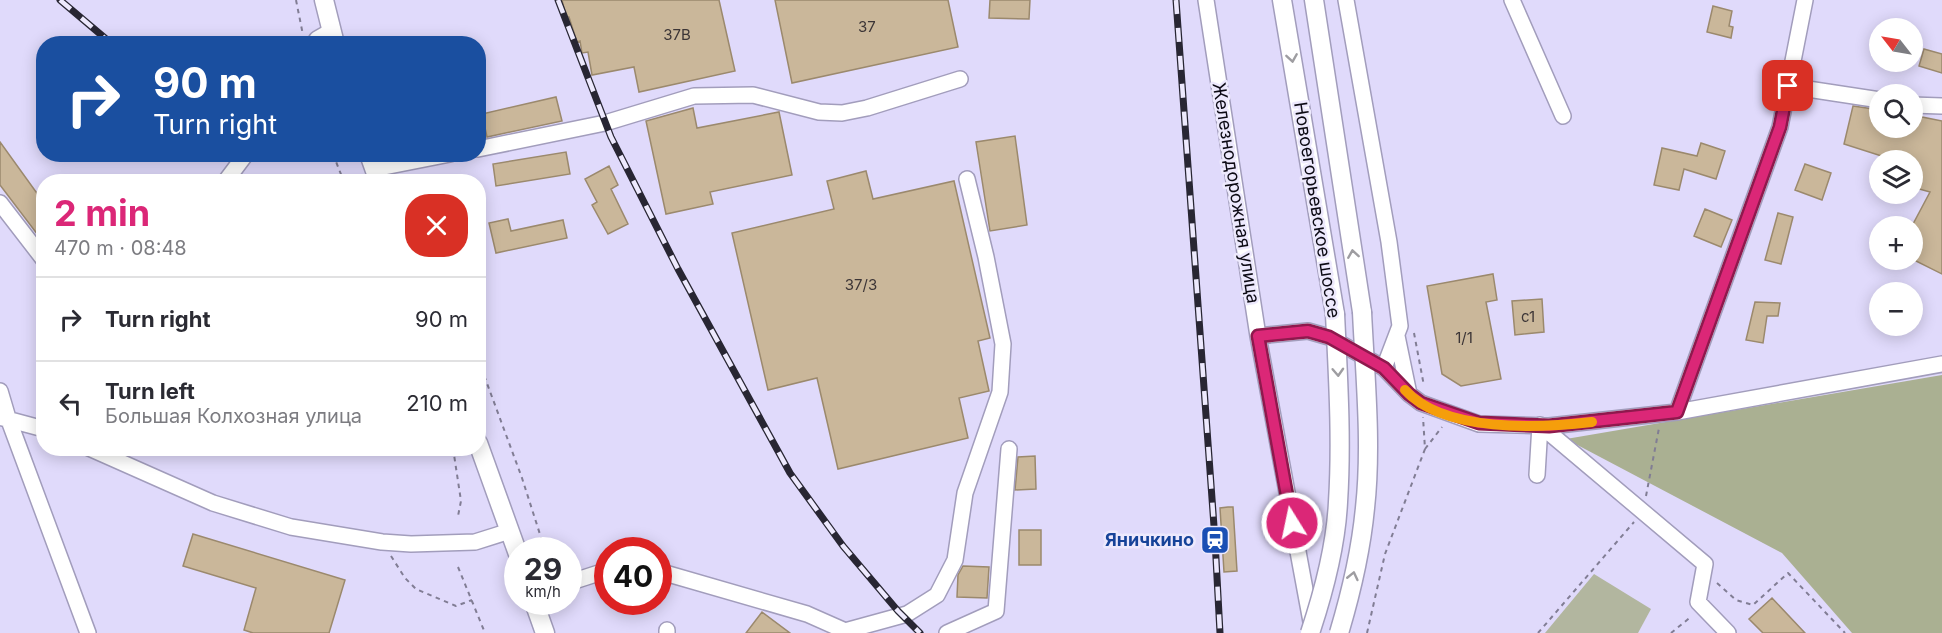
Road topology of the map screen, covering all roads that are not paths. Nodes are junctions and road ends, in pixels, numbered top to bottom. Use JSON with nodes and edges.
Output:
{"nodes":[{"id":1,"x":324,"y":0,"type":"edge"},
{"id":2,"x":1206,"y":0,"type":"edge"},
{"id":3,"x":1282,"y":0,"type":"edge"},
{"id":4,"x":1314,"y":0,"type":"edge"},
{"id":5,"x":1346,"y":0,"type":"edge"},
{"id":6,"x":1512,"y":0,"type":"edge"},
{"id":7,"x":1805,"y":0,"type":"edge"},
{"id":8,"x":333,"y":36,"type":"edge"},
{"id":9,"x":960,"y":79,"type":"dead end"},
{"id":10,"x":1788,"y":86,"type":"junction"},
{"id":11,"x":1869,"y":98,"type":"edge"},
{"id":12,"x":1923,"y":105,"type":"edge"},
{"id":13,"x":1942,"y":106,"type":"edge"},
{"id":14,"x":1563,"y":116,"type":"dead end"},
{"id":15,"x":486,"y":147,"type":"edge"},
{"id":16,"x":407,"y":162,"type":"edge"},
{"id":17,"x":374,"y":168,"type":"edge"},
{"id":18,"x":967,"y":179,"type":"dead end"},
{"id":19,"x":0,"y":203,"type":"edge"},
{"id":20,"x":36,"y":250,"type":"edge"},
{"id":21,"x":1397,"y":334,"type":"junction"},
{"id":22,"x":1258,"y":336,"type":"junction"},
{"id":23,"x":1942,"y":364,"type":"edge"},
{"id":24,"x":1384,"y":368,"type":"junction"},
{"id":25,"x":0,"y":391,"type":"edge"},
{"id":26,"x":1415,"y":399,"type":"junction"},
{"id":27,"x":1669,"y":413,"type":"junction"},
{"id":28,"x":4,"y":418,"type":"edge"},
{"id":29,"x":1539,"y":425,"type":"junction"},
{"id":30,"x":36,"y":427,"type":"edge"},
{"id":31,"x":1009,"y":449,"type":"dead end"},
{"id":32,"x":107,"y":456,"type":"edge"},
{"id":33,"x":483,"y":456,"type":"edge"},
{"id":34,"x":1538,"y":475,"type":"dead end"},
{"id":35,"x":510,"y":531,"type":"junction"},
{"id":36,"x":512,"y":537,"type":"edge"},
{"id":37,"x":672,"y":575,"type":"edge"},
{"id":38,"x":539,"y":615,"type":"edge"},
{"id":39,"x":847,"y":632,"type":"edge"},
{"id":40,"x":88,"y":633,"type":"edge"},
{"id":41,"x":545,"y":633,"type":"edge"},
{"id":42,"x":947,"y":633,"type":"edge"},
{"id":43,"x":1311,"y":633,"type":"edge"},
{"id":44,"x":1339,"y":633,"type":"edge"},
{"id":45,"x":1728,"y":633,"type":"edge"}],
"edges":[{"from":1,"to":8,"type":"main road"},
{"from":2,"to":22,"type":"street","name":"Железнодорожная улица"},
{"from":3,"to":43,"type":"main road","name":"Новоегорьевское шоссе","one_way":true,"bridge":true},
{"from":44,"to":4,"type":"main road","name":"Новоегорьевское шоссе","one_way":true,"bridge":true},
{"from":5,"to":21,"type":"street"},
{"from":6,"to":14,"type":"street"},
{"from":7,"to":10,"type":"street"},
{"from":9,"to":15,"type":"street"},
{"from":10,"to":11,"type":"street"},
{"from":10,"to":27,"type":"street"},
{"from":12,"to":13,"type":"street"},
{"from":16,"to":17,"type":"street"},
{"from":18,"to":39,"type":"street"},
{"from":19,"to":20,"type":"street"},
{"from":21,"to":24,"type":"street"},
{"from":21,"to":26,"type":"street"},
{"from":22,"to":24,"type":"street"},
{"from":22,"to":43,"type":"street","name":"Железнодорожная улица"},
{"from":23,"to":27,"type":"street"},
{"from":24,"to":26,"type":"street"},
{"from":25,"to":28,"type":"street"},
{"from":26,"to":29,"type":"street"},
{"from":27,"to":29,"type":"street"},
{"from":28,"to":30,"type":"street"},
{"from":28,"to":40,"type":"street"},
{"from":29,"to":34,"type":"street"},
{"from":29,"to":45,"type":"street"},
{"from":31,"to":42,"type":"street"},
{"from":32,"to":35,"type":"street"},
{"from":33,"to":35,"type":"main road"},
{"from":35,"to":36,"type":"main road"},
{"from":37,"to":39,"type":"street"},
{"from":38,"to":41,"type":"main road"}]}
